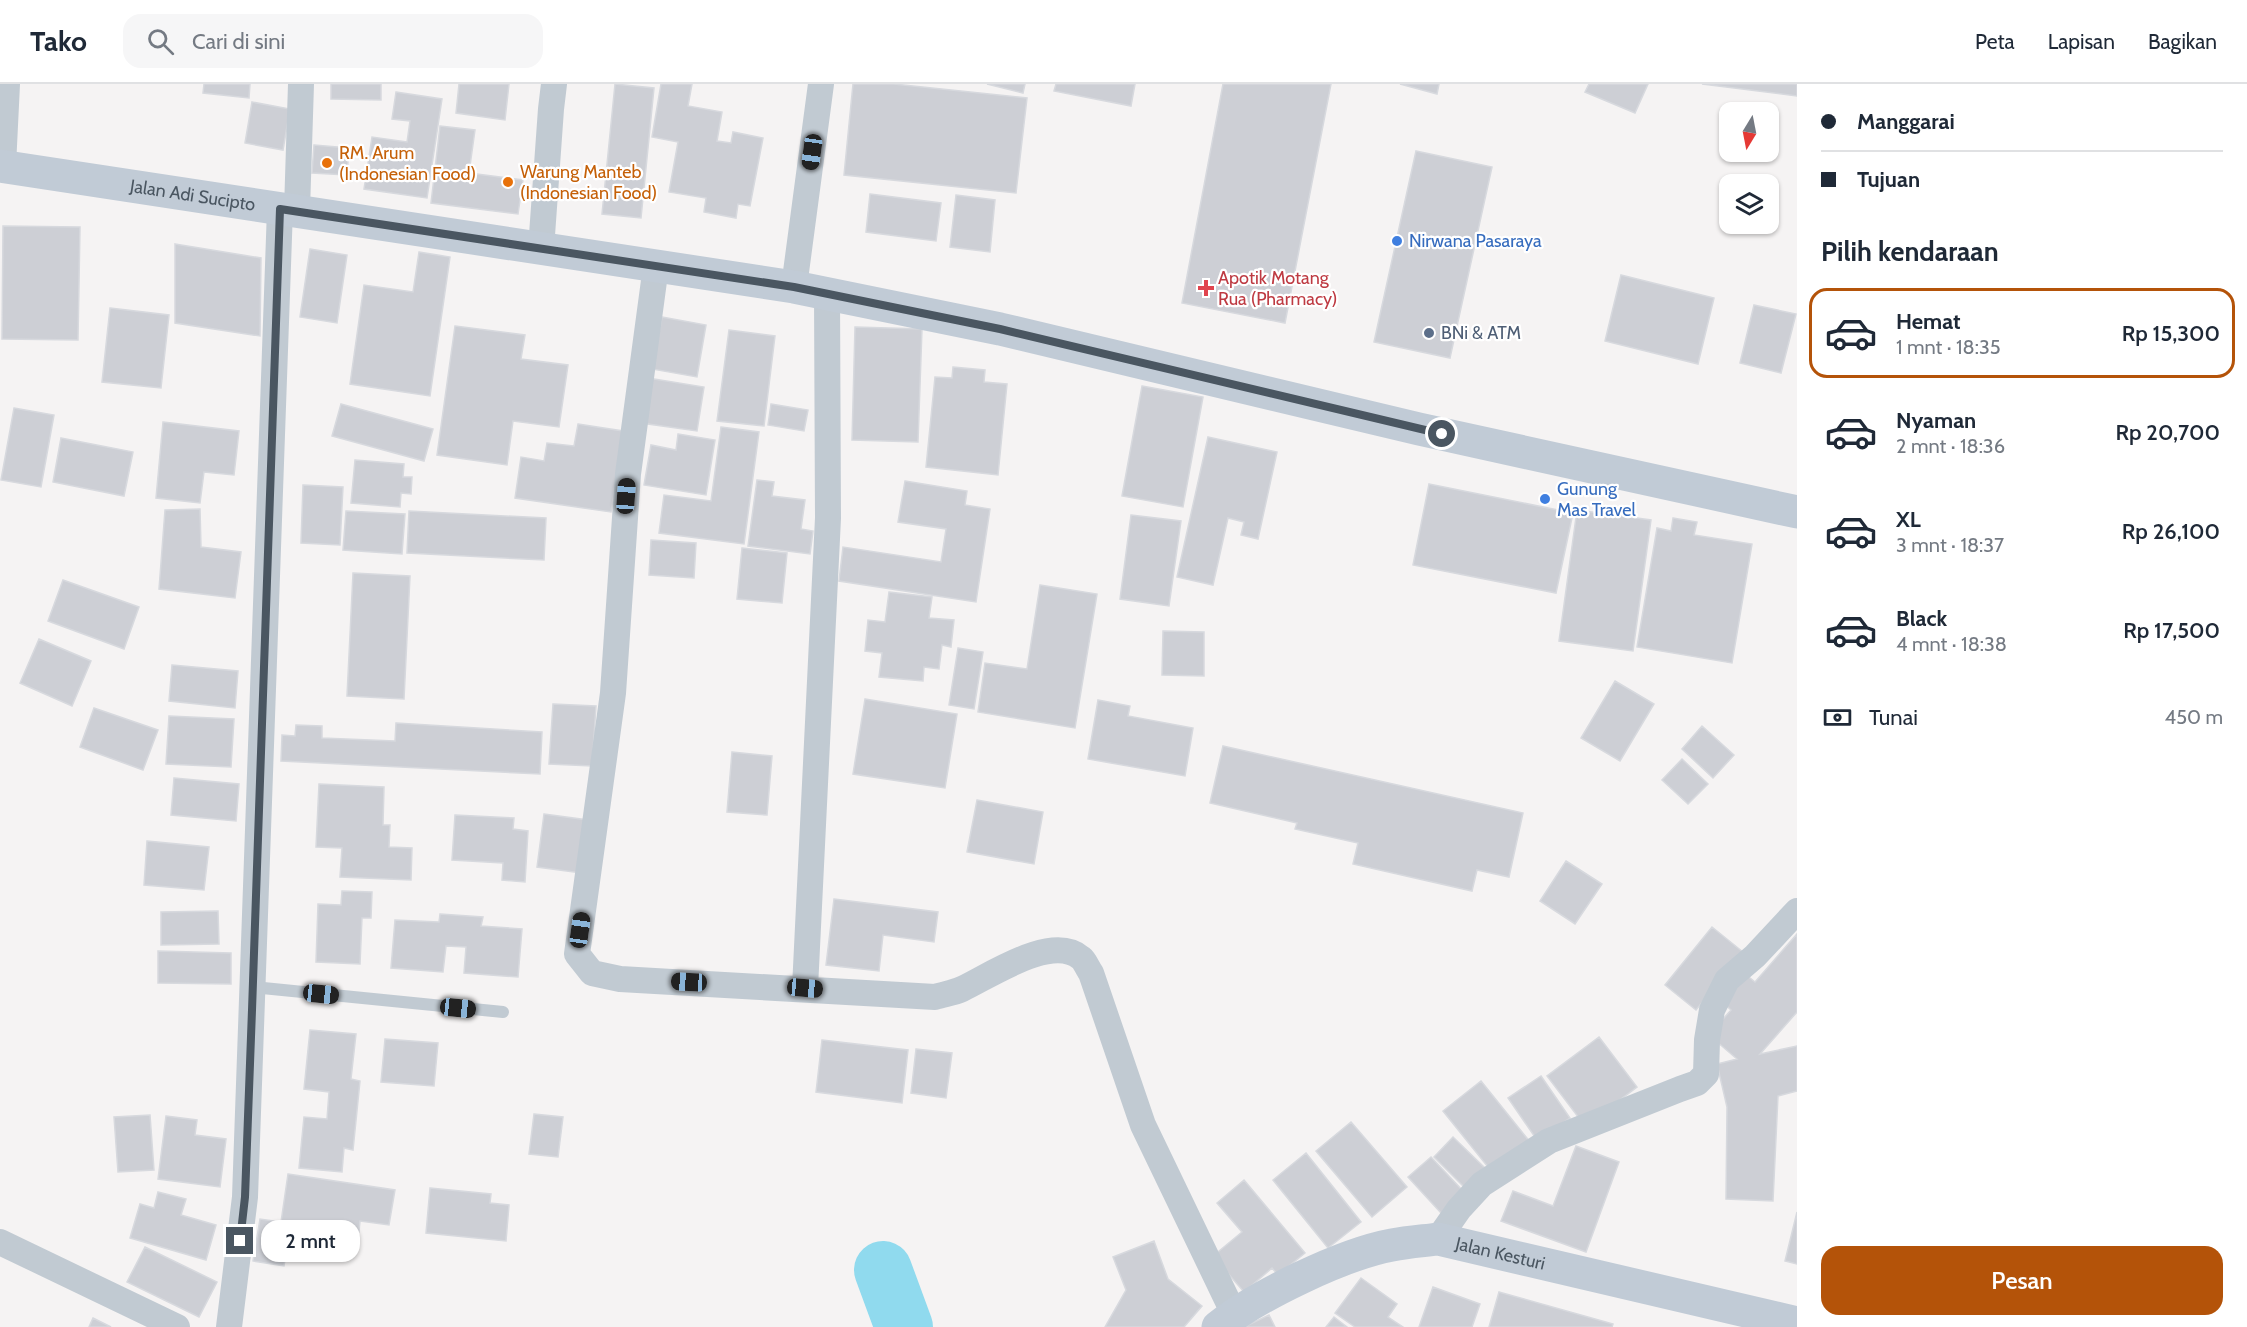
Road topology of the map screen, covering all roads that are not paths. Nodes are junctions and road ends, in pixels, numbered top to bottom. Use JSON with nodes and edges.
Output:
{"nodes":[{"id":1,"x":7,"y":84,"type":"edge"},
{"id":2,"x":301,"y":84,"type":"edge"},
{"id":3,"x":554,"y":84,"type":"edge"},
{"id":4,"x":821,"y":84,"type":"edge"},
{"id":5,"x":2,"y":166,"type":"edge"},
{"id":6,"x":289,"y":210,"type":"junction"},
{"id":7,"x":541,"y":249,"type":"junction"},
{"id":8,"x":656,"y":266,"type":"junction"},
{"id":9,"x":794,"y":287,"type":"junction"},
{"id":10,"x":827,"y":294,"type":"junction"},
{"id":11,"x":1797,"y":512,"type":"edge"},
{"id":12,"x":1797,"y":911,"type":"edge"},
{"id":13,"x":253,"y":987,"type":"junction"},
{"id":14,"x":805,"y":988,"type":"junction"},
{"id":15,"x":503,"y":1012,"type":"dead end"},
{"id":16,"x":1438,"y":1239,"type":"junction"},
{"id":17,"x":0,"y":1242,"type":"edge"},
{"id":18,"x":1226,"y":1320,"type":"edge"},
{"id":19,"x":1797,"y":1323,"type":"edge"},
{"id":20,"x":177,"y":1327,"type":"edge"},
{"id":21,"x":229,"y":1327,"type":"edge"}],
"edges":[{"from":1,"to":5,"type":"street"},
{"from":2,"to":6,"type":"street"},
{"from":3,"to":7,"type":"street"},
{"from":4,"to":9,"type":"street"},
{"from":5,"to":6,"type":"street","name":"Jalan Adi Sucipto"},
{"from":6,"to":7,"type":"street","name":"Jalan Adi Sucipto"},
{"from":6,"to":13,"type":"street"},
{"from":7,"to":8,"type":"street","name":"Jalan Adi Sucipto"},
{"from":8,"to":9,"type":"street","name":"Jalan Adi Sucipto"},
{"from":8,"to":14,"type":"street"},
{"from":9,"to":10,"type":"street","name":"Jalan Adi Sucipto"},
{"from":10,"to":11,"type":"street","name":"Jalan Adi Sucipto"},
{"from":10,"to":14,"type":"street"},
{"from":12,"to":16,"type":"street"},
{"from":13,"to":15,"type":"lane"},
{"from":13,"to":21,"type":"street"},
{"from":14,"to":18,"type":"street"},
{"from":16,"to":18,"type":"street","name":"Jalan Kesturi"},
{"from":16,"to":19,"type":"street","name":"Jalan Kesturi"},
{"from":17,"to":20,"type":"street"}]}
